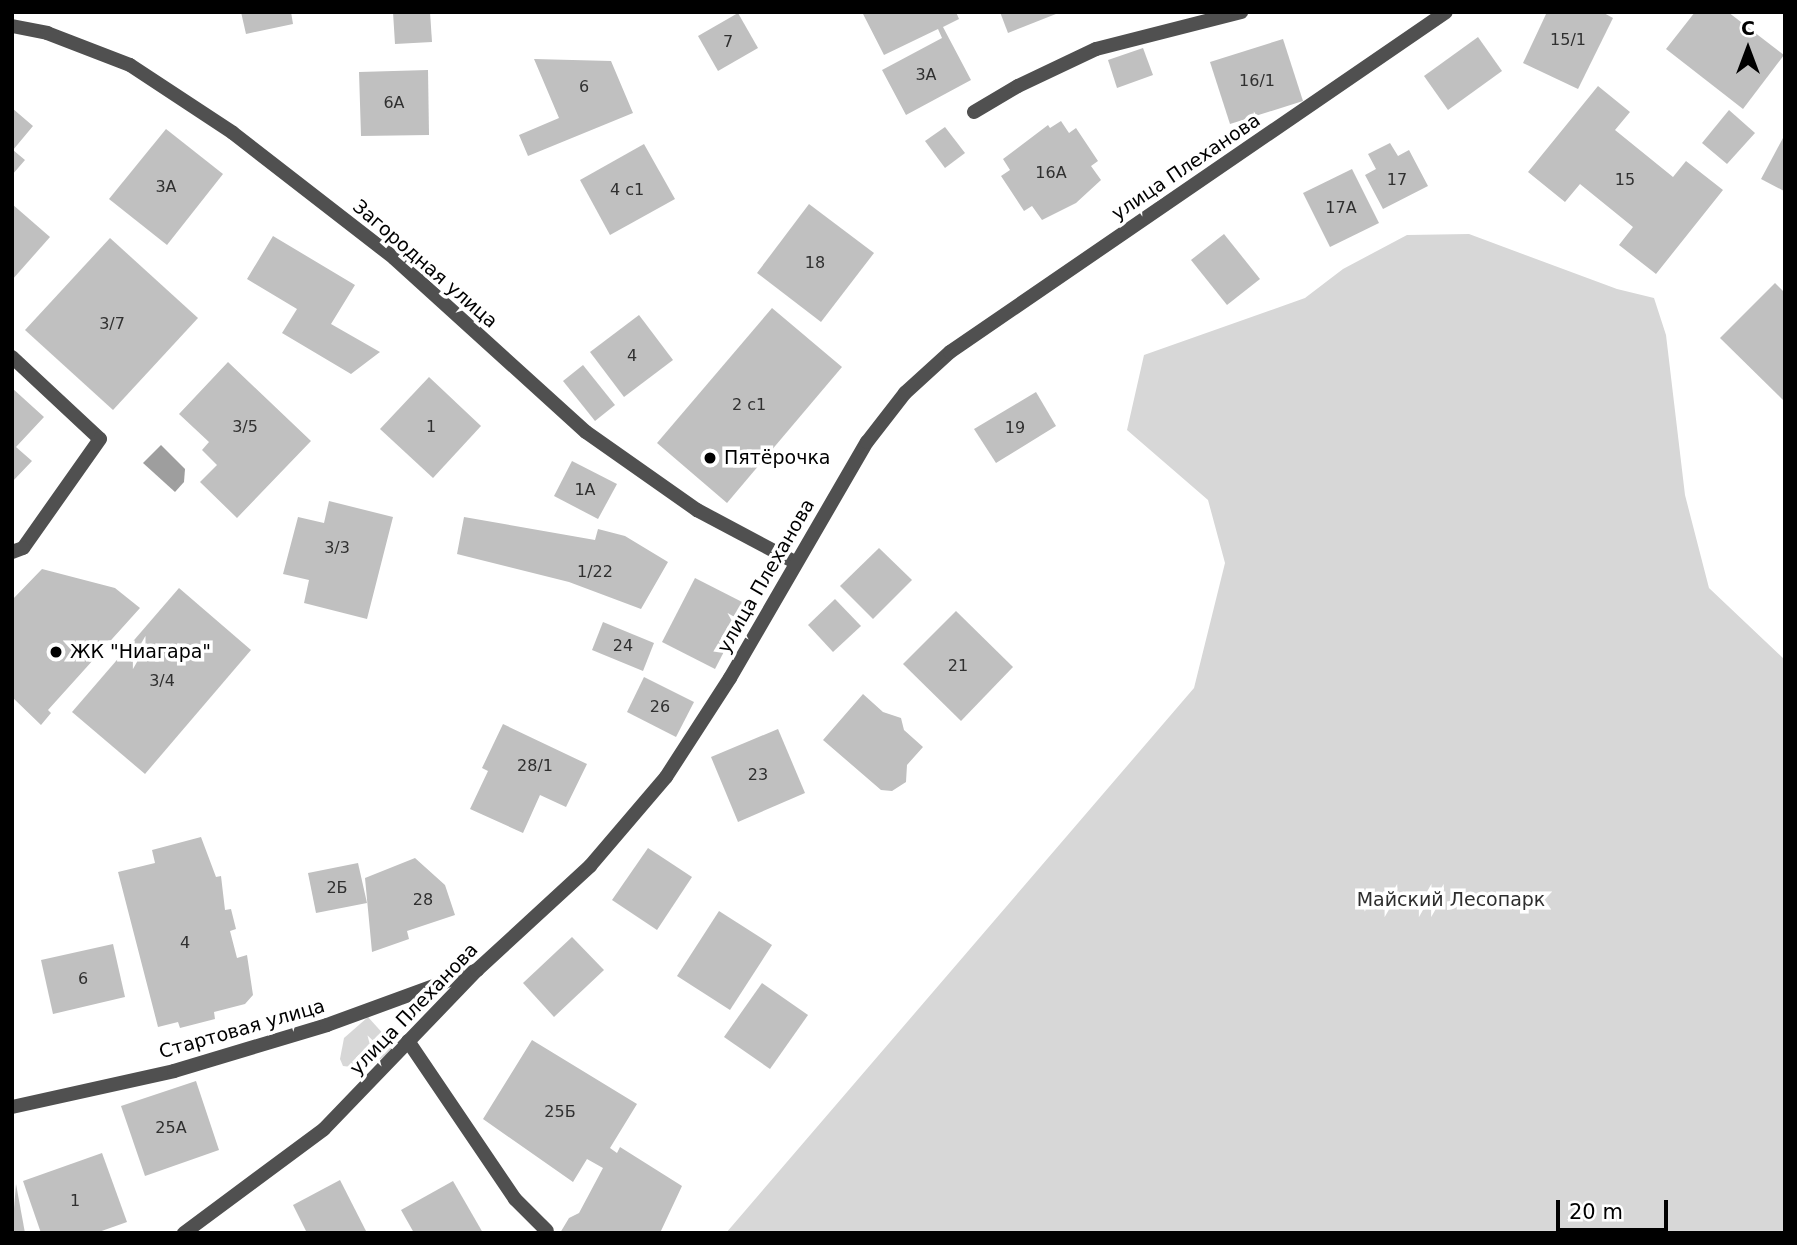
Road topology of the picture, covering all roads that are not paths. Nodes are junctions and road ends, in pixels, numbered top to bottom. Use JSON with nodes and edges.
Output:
{"nodes":[{"id":1,"x":1241,"y":12,"type":"edge"},
{"id":2,"x":1446,"y":12,"type":"edge"},
{"id":3,"x":12,"y":26,"type":"edge"},
{"id":4,"x":974,"y":112,"type":"dead end"},
{"id":5,"x":12,"y":357,"type":"edge"},
{"id":6,"x":12,"y":552,"type":"edge"},
{"id":7,"x":795,"y":562,"type":"junction"},
{"id":8,"x":477,"y":970,"type":"junction"},
{"id":9,"x":408,"y":1041,"type":"junction"},
{"id":10,"x":12,"y":1107,"type":"edge"},
{"id":11,"x":547,"y":1231,"type":"dead end"},
{"id":12,"x":184,"y":1233,"type":"edge"}],
"edges":[{"from":1,"to":4,"type":"street"},
{"from":2,"to":7,"type":"street","name":"улица Плеханова"},
{"from":3,"to":7,"type":"street","name":"Загородная улица"},
{"from":5,"to":6,"type":"street"},
{"from":7,"to":8,"type":"street","name":"улица Плеханова"},
{"from":8,"to":9,"type":"street","name":"улица Плеханова"},
{"from":8,"to":10,"type":"street","name":"Стартовая улица"},
{"from":9,"to":11,"type":"street"},
{"from":9,"to":12,"type":"street","name":"улица Плеханова"}]}
